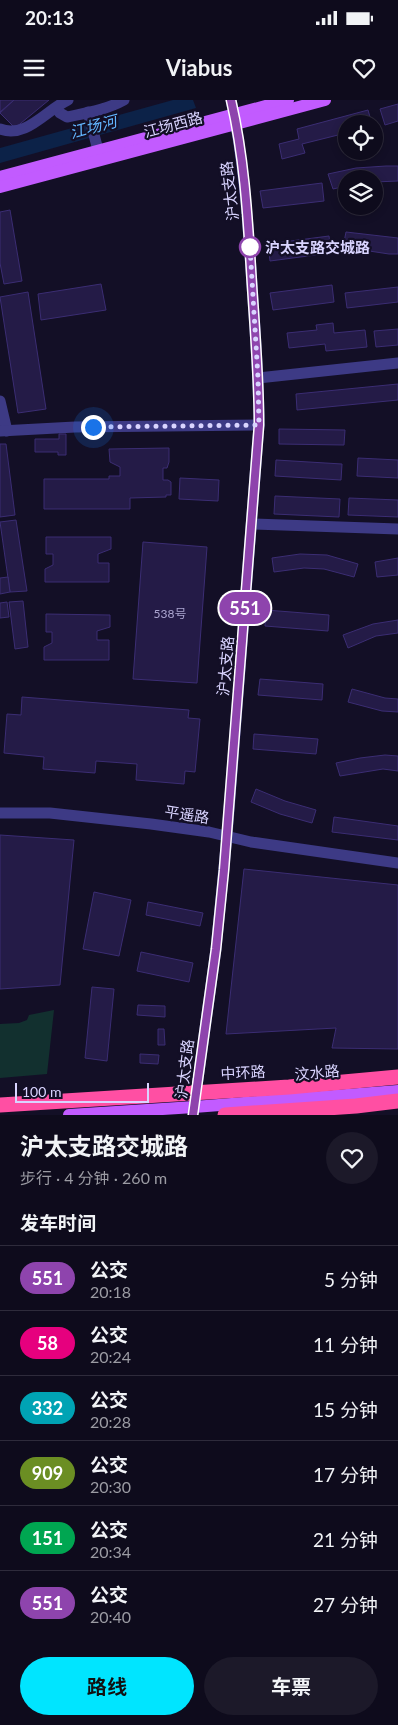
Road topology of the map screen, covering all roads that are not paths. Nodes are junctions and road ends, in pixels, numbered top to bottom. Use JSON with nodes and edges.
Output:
{"nodes":[{"id":1,"x":68,"y":100,"type":"edge"},
{"id":2,"x":124,"y":100,"type":"edge"},
{"id":3,"x":231,"y":100,"type":"edge"},
{"id":4,"x":288,"y":100,"type":"edge"},
{"id":5,"x":325,"y":100,"type":"edge"},
{"id":6,"x":56,"y":108,"type":"junction"},
{"id":7,"x":88,"y":112,"type":"junction"},
{"id":8,"x":235,"y":119,"type":"junction"},
{"id":9,"x":0,"y":129,"type":"edge"},
{"id":10,"x":98,"y":150,"type":"junction"},
{"id":11,"x":0,"y":177,"type":"edge"},
{"id":12,"x":0,"y":187,"type":"edge"},
{"id":13,"x":398,"y":363,"type":"edge"},
{"id":14,"x":258,"y":378,"type":"junction"},
{"id":15,"x":0,"y":401,"type":"edge"},
{"id":16,"x":259,"y":425,"type":"junction"},
{"id":17,"x":3,"y":431,"type":"edge"},
{"id":18,"x":252,"y":524,"type":"junction"},
{"id":19,"x":398,"y":529,"type":"edge"},
{"id":20,"x":0,"y":813,"type":"edge"},
{"id":21,"x":227,"y":836,"type":"junction"},
{"id":22,"x":398,"y":863,"type":"edge"},
{"id":23,"x":398,"y":1072,"type":"edge"},
{"id":24,"x":398,"y":1077,"type":"edge"},
{"id":25,"x":398,"y":1082,"type":"edge"},
{"id":26,"x":398,"y":1091,"type":"edge"},
{"id":27,"x":368,"y":1093,"type":"junction"},
{"id":28,"x":0,"y":1100,"type":"edge"},
{"id":29,"x":398,"y":1101,"type":"edge"},
{"id":30,"x":195,"y":1102,"type":"edge"},
{"id":31,"x":0,"y":1105,"type":"edge"},
{"id":32,"x":398,"y":1106,"type":"edge"},
{"id":33,"x":0,"y":1111,"type":"edge"},
{"id":34,"x":334,"y":1112,"type":"junction"},
{"id":35,"x":69,"y":1115,"type":"edge"},
{"id":36,"x":225,"y":1115,"type":"edge"},
{"id":37,"x":292,"y":1115,"type":"edge"}],
"edges":[{"from":1,"to":6,"type":"street"},
{"from":2,"to":7,"type":"street"},
{"from":3,"to":8,"type":"street","name":"沪太支路"},
{"from":4,"to":8,"type":"main road","name":"江场西路"},
{"from":5,"to":8,"type":"main road","name":"江场西路"},
{"from":6,"to":7,"type":"street"},
{"from":6,"to":9,"type":"street"},
{"from":7,"to":10,"type":"street"},
{"from":8,"to":10,"type":"main road","name":"江场西路"},
{"from":8,"to":12,"type":"main road","name":"江场西路"},
{"from":8,"to":14,"type":"street","name":"沪太支路"},
{"from":10,"to":11,"type":"main road","name":"江场西路"},
{"from":13,"to":14,"type":"street"},
{"from":14,"to":16,"type":"street","name":"沪太支路"},
{"from":15,"to":17,"type":"street"},
{"from":16,"to":17,"type":"street"},
{"from":16,"to":18,"type":"street","name":"沪太支路"},
{"from":18,"to":19,"type":"street"},
{"from":18,"to":21,"type":"street","name":"沪太支路"},
{"from":20,"to":21,"type":"street","name":"平遥路"},
{"from":21,"to":22,"type":"street","name":"平遥路"},
{"from":21,"to":30,"type":"street","name":"沪太支路"},
{"from":23,"to":30,"type":"main road","name":"汶水路"},
{"from":24,"to":31,"type":"highway","name":"中环路","bridge":true},
{"from":25,"to":30,"type":"main road","name":"汶水路"},
{"from":26,"to":27,"type":"main road","name":"汶水路"},
{"from":27,"to":30,"type":"main road","name":"汶水路"},
{"from":27,"to":34,"type":"main road"},
{"from":28,"to":30,"type":"main road","name":"汶水路"},
{"from":29,"to":36,"type":"highway","bridge":true},
{"from":30,"to":33,"type":"main road","name":"汶水路"},
{"from":30,"to":35,"type":"main road","name":"汶水路"},
{"from":32,"to":34,"type":"main road"},
{"from":34,"to":37,"type":"main road"}]}
